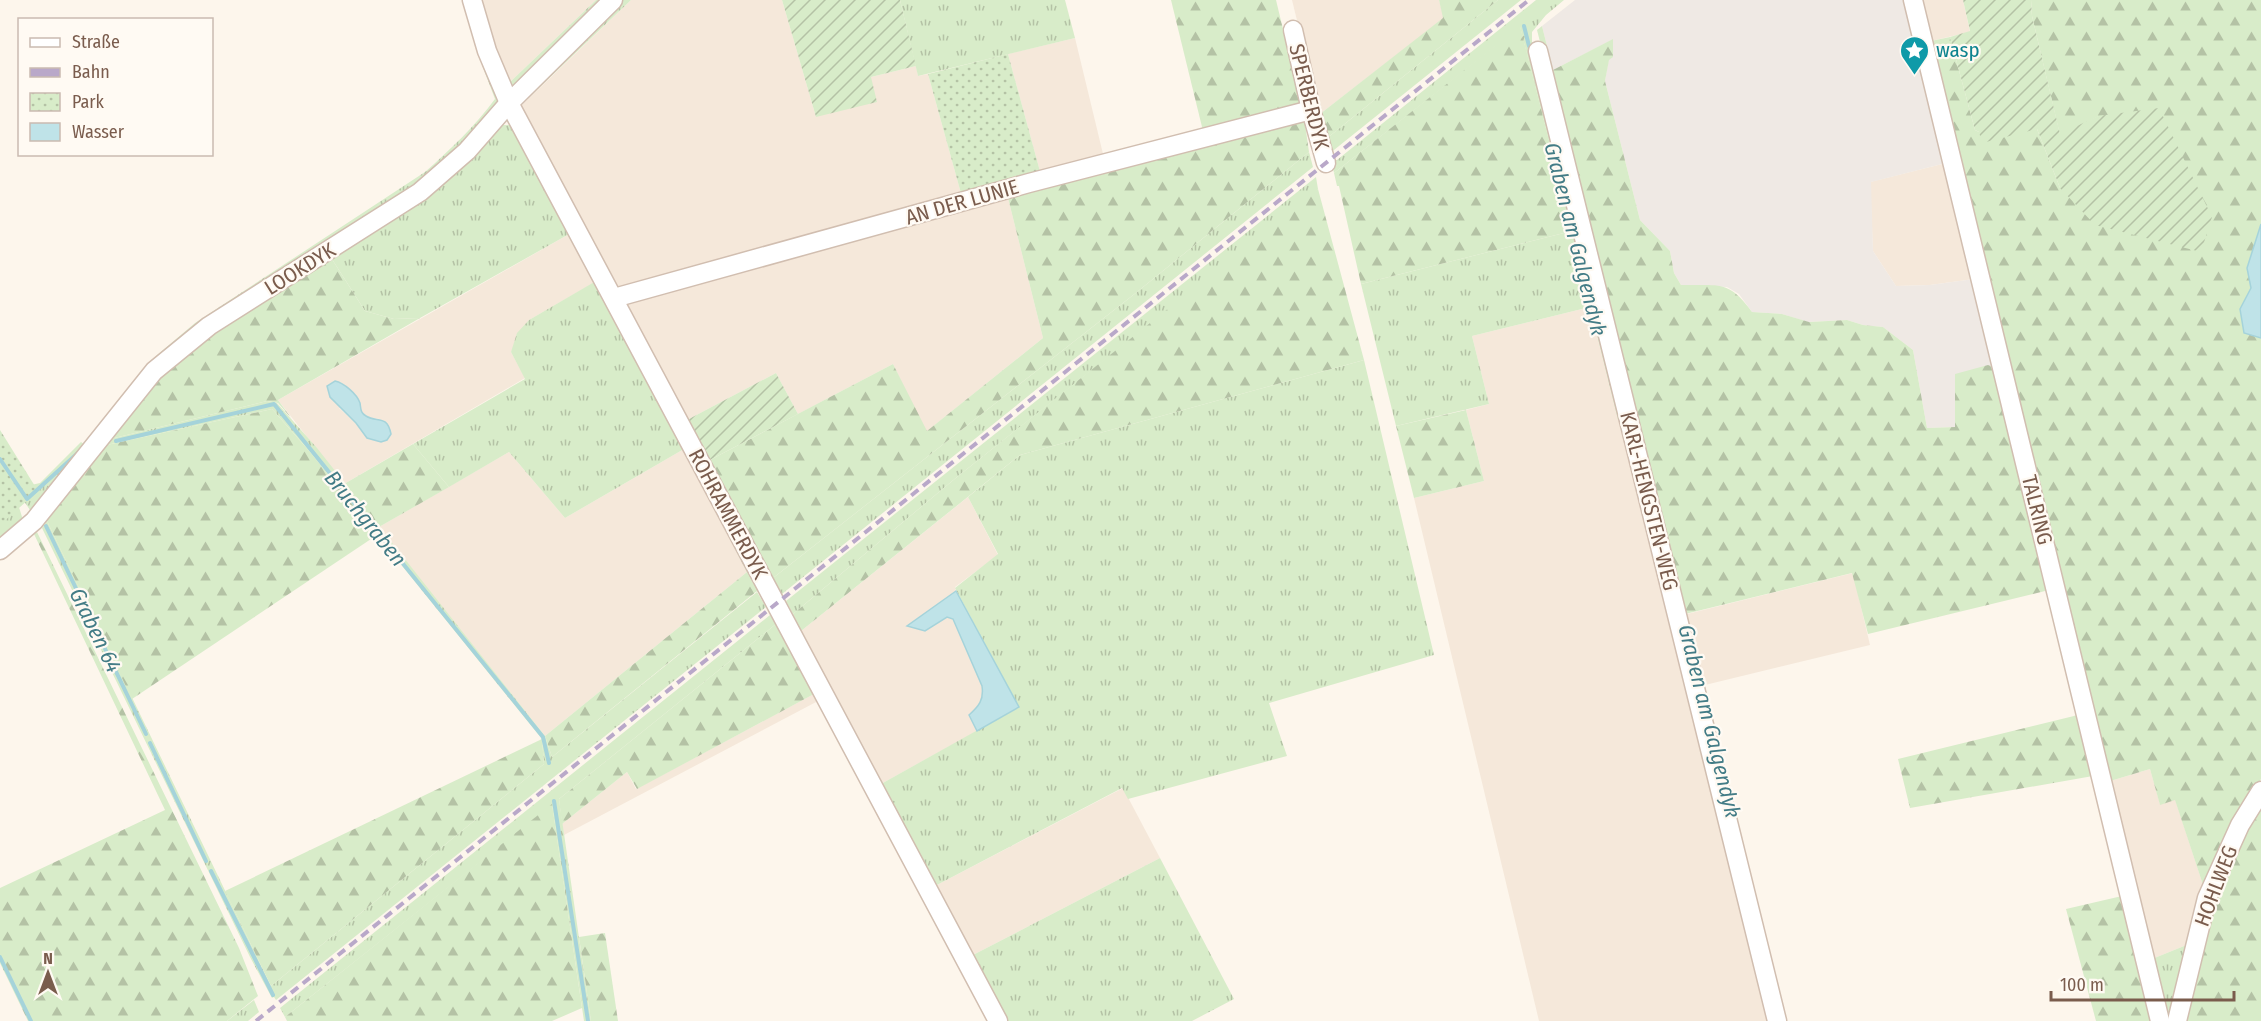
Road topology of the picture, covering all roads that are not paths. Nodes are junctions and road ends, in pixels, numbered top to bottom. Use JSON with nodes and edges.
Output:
{"nodes":[{"id":1,"x":472,"y":0,"type":"edge"},
{"id":2,"x":612,"y":0,"type":"edge"},
{"id":3,"x":1913,"y":0,"type":"edge"},
{"id":4,"x":1293,"y":30,"type":"dead end"},
{"id":5,"x":1538,"y":51,"type":"dead end"},
{"id":6,"x":509,"y":103,"type":"junction"},
{"id":7,"x":1311,"y":110,"type":"junction"},
{"id":8,"x":1326,"y":163,"type":"dead end"},
{"id":9,"x":614,"y":298,"type":"junction"},
{"id":10,"x":0,"y":550,"type":"edge"},
{"id":11,"x":2261,"y":791,"type":"edge"},
{"id":12,"x":998,"y":1021,"type":"edge"},
{"id":13,"x":1777,"y":1021,"type":"edge"},
{"id":14,"x":2160,"y":1021,"type":"edge"},
{"id":15,"x":2176,"y":1021,"type":"edge"}],
"edges":[{"from":1,"to":6,"type":"street","name":"ROHRAMMERDYK"},
{"from":2,"to":6,"type":"street","name":"LOOKDYK"},
{"from":3,"to":14,"type":"street","name":"TALRING"},
{"from":4,"to":7,"type":"street","name":"SPERBERDYK"},
{"from":5,"to":13,"type":"street","name":"KARL-HENGSTEN-WEG"},
{"from":6,"to":9,"type":"street","name":"ROHRAMMERDYK"},
{"from":6,"to":10,"type":"street","name":"LOOKDYK"},
{"from":7,"to":8,"type":"street","name":"SPERBERDYK"},
{"from":7,"to":9,"type":"street","name":"AN DER LUNIE"},
{"from":9,"to":12,"type":"street","name":"ROHRAMMERDYK"},
{"from":11,"to":15,"type":"street","name":"HOHLWEG"}]}
